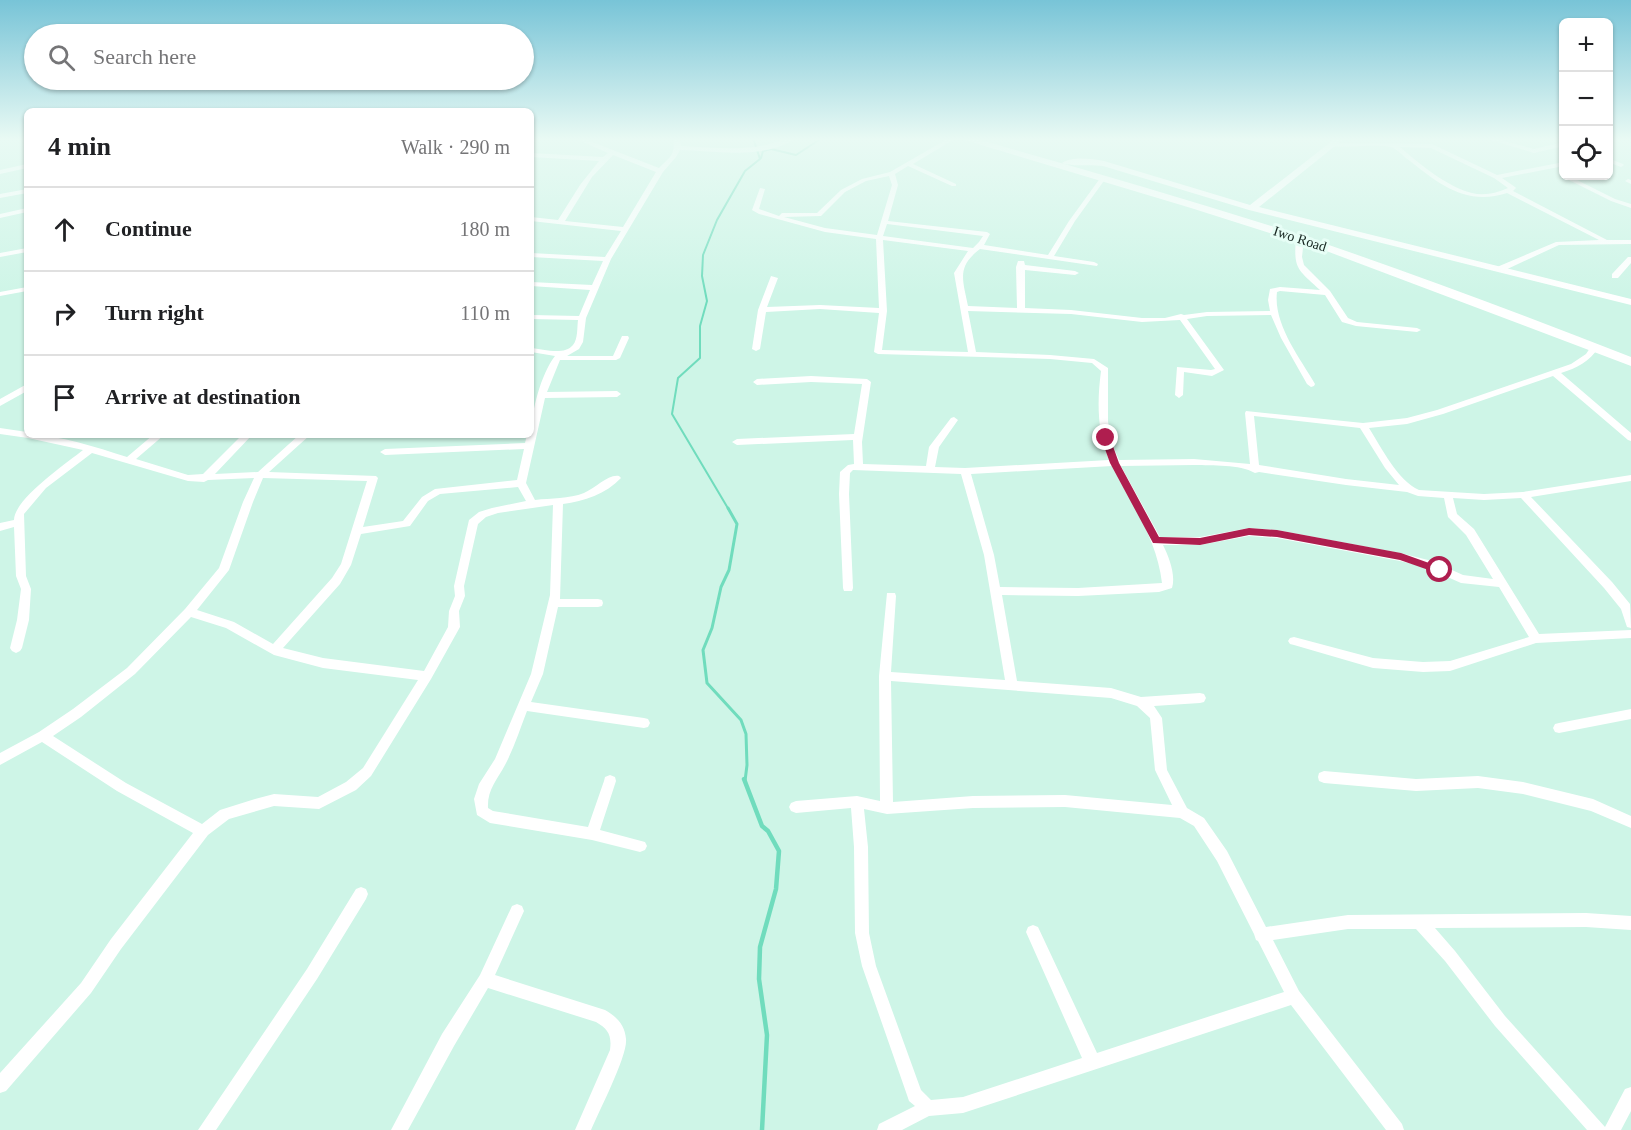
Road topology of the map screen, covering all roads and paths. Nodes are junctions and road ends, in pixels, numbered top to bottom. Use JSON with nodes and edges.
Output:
{"nodes":[{"id":1,"x":582,"y":191,"type":"edge"},
{"id":2,"x":648,"y":191,"type":"edge"},
{"id":3,"x":762,"y":191,"type":"edge"},
{"id":4,"x":844,"y":191,"type":"edge"},
{"id":5,"x":893,"y":191,"type":"edge"},
{"id":6,"x":1094,"y":191,"type":"edge"},
{"id":7,"x":1144,"y":191,"type":"edge"},
{"id":8,"x":1165,"y":191,"type":"edge"},
{"id":9,"x":1194,"y":191,"type":"edge"},
{"id":10,"x":1274,"y":191,"type":"edge"},
{"id":11,"x":1461,"y":191,"type":"edge"},
{"id":12,"x":1508,"y":191,"type":"joint"},
{"id":13,"x":1595,"y":191,"type":"edge"},
{"id":14,"x":24,"y":192,"type":"edge"},
{"id":15,"x":0,"y":196,"type":"edge"},
{"id":16,"x":1631,"y":206,"type":"edge"},
{"id":17,"x":1252,"y":208,"type":"junction"},
{"id":18,"x":24,"y":211,"type":"edge"},
{"id":19,"x":0,"y":216,"type":"edge"},
{"id":20,"x":792,"y":218,"type":"junction"},
{"id":21,"x":534,"y":219,"type":"edge"},
{"id":22,"x":883,"y":222,"type":"junction"},
{"id":23,"x":560,"y":223,"type":"junction"},
{"id":24,"x":624,"y":229,"type":"junction"},
{"id":25,"x":879,"y":239,"type":"junction"},
{"id":26,"x":1300,"y":239,"type":"junction"},
{"id":27,"x":1607,"y":241,"type":"junction"},
{"id":28,"x":1631,"y":242,"type":"edge"},
{"id":29,"x":977,"y":248,"type":"junction"},
{"id":30,"x":24,"y":251,"type":"edge"},
{"id":31,"x":1023,"y":254,"type":"junction"},
{"id":32,"x":0,"y":255,"type":"edge"},
{"id":33,"x":534,"y":255,"type":"edge"},
{"id":34,"x":1050,"y":257,"type":"junction"},
{"id":35,"x":607,"y":259,"type":"junction"},
{"id":36,"x":1631,"y":259,"type":"edge"},
{"id":37,"x":1095,"y":264,"type":"dead end"},
{"id":38,"x":1020,"y":267,"type":"junction"},
{"id":39,"x":1500,"y":269,"type":"junction"},
{"id":40,"x":1075,"y":273,"type":"dead end"},
{"id":41,"x":1615,"y":276,"type":"dead end"},
{"id":42,"x":774,"y":278,"type":"dead end"},
{"id":43,"x":534,"y":284,"type":"edge"},
{"id":44,"x":596,"y":288,"type":"junction"},
{"id":45,"x":24,"y":289,"type":"edge"},
{"id":46,"x":1327,"y":293,"type":"junction"},
{"id":47,"x":0,"y":294,"type":"edge"},
{"id":48,"x":1631,"y":302,"type":"edge"},
{"id":49,"x":963,"y":308,"type":"junction"},
{"id":50,"x":1022,"y":309,"type":"junction"},
{"id":51,"x":762,"y":310,"type":"junction"},
{"id":52,"x":883,"y":311,"type":"junction"},
{"id":53,"x":1274,"y":313,"type":"junction"},
{"id":54,"x":1181,"y":316,"type":"junction"},
{"id":55,"x":534,"y":317,"type":"edge"},
{"id":56,"x":582,"y":318,"type":"junction"},
{"id":57,"x":1417,"y":330,"type":"dead end"},
{"id":58,"x":625,"y":338,"type":"dead end"},
{"id":59,"x":1595,"y":347,"type":"junction"},
{"id":60,"x":756,"y":349,"type":"dead end"},
{"id":61,"x":534,"y":351,"type":"edge"},
{"id":62,"x":972,"y":354,"type":"junction"},
{"id":63,"x":560,"y":356,"type":"junction"},
{"id":64,"x":1631,"y":356,"type":"edge"},
{"id":65,"x":1631,"y":362,"type":"edge"},
{"id":66,"x":1555,"y":373,"type":"junction"},
{"id":67,"x":757,"y":382,"type":"dead end"},
{"id":68,"x":1311,"y":384,"type":"dead end"},
{"id":69,"x":24,"y":389,"type":"edge"},
{"id":70,"x":617,"y":394,"type":"dead end"},
{"id":71,"x":1179,"y":395,"type":"dead end"},
{"id":72,"x":538,"y":397,"type":"edge"},
{"id":73,"x":0,"y":403,"type":"edge"},
{"id":74,"x":954,"y":420,"type":"dead end"},
{"id":75,"x":534,"y":422,"type":"edge"},
{"id":76,"x":1363,"y":426,"type":"junction"},
{"id":77,"x":0,"y":431,"type":"edge"},
{"id":78,"x":24,"y":435,"type":"edge"},
{"id":79,"x":859,"y":437,"type":"junction"},
{"id":80,"x":40,"y":438,"type":"edge"},
{"id":81,"x":64,"y":438,"type":"edge"},
{"id":82,"x":155,"y":438,"type":"edge"},
{"id":83,"x":244,"y":438,"type":"edge"},
{"id":84,"x":302,"y":438,"type":"edge"},
{"id":85,"x":531,"y":438,"type":"edge"},
{"id":86,"x":1631,"y":438,"type":"edge"},
{"id":87,"x":58,"y":442,"type":"junction"},
{"id":88,"x":737,"y":442,"type":"dead end"},
{"id":89,"x":530,"y":446,"type":"junction"},
{"id":90,"x":91,"y":449,"type":"junction"},
{"id":91,"x":385,"y":452,"type":"dead end"},
{"id":92,"x":130,"y":459,"type":"junction"},
{"id":93,"x":1115,"y":463,"type":"junction"},
{"id":94,"x":859,"y":467,"type":"junction"},
{"id":95,"x":930,"y":470,"type":"junction"},
{"id":96,"x":1255,"y":470,"type":"junction"},
{"id":97,"x":964,"y":471,"type":"junction"},
{"id":98,"x":260,"y":476,"type":"junction"},
{"id":99,"x":616,"y":478,"type":"dead end"},
{"id":100,"x":1631,"y":478,"type":"edge"},
{"id":101,"x":204,"y":480,"type":"junction"},
{"id":102,"x":521,"y":483,"type":"junction"},
{"id":103,"x":1408,"y":489,"type":"junction"},
{"id":104,"x":1523,"y":495,"type":"junction"},
{"id":105,"x":1448,"y":496,"type":"junction"},
{"id":106,"x":532,"y":503,"type":"junction"},
{"id":107,"x":558,"y":506,"type":"junction"},
{"id":108,"x":19,"y":522,"type":"junction"},
{"id":109,"x":0,"y":527,"type":"edge"},
{"id":110,"x":357,"y":531,"type":"junction"},
{"id":111,"x":1156,"y":541,"type":"junction"},
{"id":112,"x":1503,"y":584,"type":"junction"},
{"id":113,"x":848,"y":588,"type":"dead end"},
{"id":114,"x":996,"y":591,"type":"junction"},
{"id":115,"x":891,"y":596,"type":"dead end"},
{"id":116,"x":554,"y":603,"type":"junction"},
{"id":117,"x":598,"y":603,"type":"dead end"},
{"id":118,"x":189,"y":612,"type":"junction"},
{"id":119,"x":1631,"y":624,"type":"edge"},
{"id":120,"x":1631,"y":634,"type":"edge"},
{"id":121,"x":1536,"y":639,"type":"junction"},
{"id":122,"x":1293,"y":641,"type":"dead end"},
{"id":123,"x":16,"y":648,"type":"dead end"},
{"id":124,"x":274,"y":650,"type":"junction"},
{"id":125,"x":427,"y":676,"type":"junction"},
{"id":126,"x":885,"y":676,"type":"junction"},
{"id":127,"x":1012,"y":684,"type":"junction"},
{"id":128,"x":1200,"y":698,"type":"dead end"},
{"id":129,"x":1141,"y":702,"type":"junction"},
{"id":130,"x":525,"y":706,"type":"junction"},
{"id":131,"x":1631,"y":714,"type":"edge"},
{"id":132,"x":644,"y":723,"type":"dead end"},
{"id":133,"x":1558,"y":728,"type":"dead end"},
{"id":134,"x":43,"y":736,"type":"junction"},
{"id":135,"x":0,"y":759,"type":"edge"},
{"id":136,"x":1324,"y":777,"type":"dead end"},
{"id":137,"x":610,"y":781,"type":"dead end"},
{"id":138,"x":857,"y":802,"type":"junction"},
{"id":139,"x":796,"y":807,"type":"dead end"},
{"id":140,"x":887,"y":808,"type":"junction"},
{"id":141,"x":1182,"y":812,"type":"junction"},
{"id":142,"x":1631,"y":822,"type":"edge"},
{"id":143,"x":203,"y":831,"type":"junction"},
{"id":144,"x":592,"y":834,"type":"junction"},
{"id":145,"x":640,"y":846,"type":"dead end"},
{"id":146,"x":361,"y":894,"type":"dead end"},
{"id":147,"x":517,"y":911,"type":"dead end"},
{"id":148,"x":1419,"y":921,"type":"junction"},
{"id":149,"x":1631,"y":923,"type":"edge"},
{"id":150,"x":1033,"y":932,"type":"dead end"},
{"id":151,"x":1261,"y":935,"type":"junction"},
{"id":152,"x":485,"y":980,"type":"junction"},
{"id":153,"x":1294,"y":996,"type":"junction"},
{"id":154,"x":1093,"y":1063,"type":"junction"},
{"id":155,"x":0,"y":1085,"type":"edge"},
{"id":156,"x":1631,"y":1095,"type":"edge"},
{"id":157,"x":928,"y":1108,"type":"junction"},
{"id":158,"x":206,"y":1130,"type":"edge"},
{"id":159,"x":399,"y":1130,"type":"edge"},
{"id":160,"x":583,"y":1130,"type":"edge"},
{"id":161,"x":885,"y":1130,"type":"edge"},
{"id":162,"x":1396,"y":1130,"type":"edge"},
{"id":163,"x":1599,"y":1130,"type":"edge"},
{"id":164,"x":1612,"y":1130,"type":"edge"}],
"edges":[{"from":1,"to":23,"type":"street"},
{"from":2,"to":24,"type":"street"},
{"from":3,"to":20,"type":"street"},
{"from":4,"to":20,"type":"street"},
{"from":5,"to":22,"type":"street"},
{"from":6,"to":34,"type":"street"},
{"from":7,"to":26,"type":"main road","name":"Iwo Road"},
{"from":8,"to":64,"type":"main road","name":"Iwo Road"},
{"from":9,"to":17,"type":"street"},
{"from":10,"to":17,"type":"street"},
{"from":11,"to":12,"type":"street"},
{"from":12,"to":27,"type":"street"},
{"from":13,"to":16,"type":"street"},
{"from":14,"to":15,"type":"street"},
{"from":17,"to":39,"type":"street"},
{"from":18,"to":19,"type":"street"},
{"from":20,"to":25,"type":"street"},
{"from":21,"to":23,"type":"street"},
{"from":22,"to":25,"type":"street"},
{"from":22,"to":29,"type":"street"},
{"from":23,"to":24,"type":"street"},
{"from":24,"to":35,"type":"street"},
{"from":25,"to":29,"type":"street"},
{"from":25,"to":52,"type":"street"},
{"from":26,"to":46,"type":"street"},
{"from":26,"to":59,"type":"main road","name":"Iwo Road"},
{"from":27,"to":28,"type":"street"},
{"from":27,"to":39,"type":"street"},
{"from":29,"to":31,"type":"street"},
{"from":29,"to":49,"type":"street"},
{"from":30,"to":32,"type":"street"},
{"from":31,"to":34,"type":"street"},
{"from":31,"to":38,"type":"street"},
{"from":33,"to":35,"type":"street"},
{"from":34,"to":37,"type":"street"},
{"from":35,"to":44,"type":"street"},
{"from":36,"to":41,"type":"street"},
{"from":38,"to":40,"type":"street"},
{"from":38,"to":50,"type":"street"},
{"from":39,"to":48,"type":"street"},
{"from":42,"to":51,"type":"street"},
{"from":43,"to":44,"type":"street"},
{"from":44,"to":56,"type":"street"},
{"from":45,"to":47,"type":"street"},
{"from":46,"to":53,"type":"street"},
{"from":46,"to":57,"type":"street"},
{"from":49,"to":50,"type":"street"},
{"from":49,"to":62,"type":"street"},
{"from":50,"to":54,"type":"street"},
{"from":51,"to":52,"type":"street"},
{"from":51,"to":60,"type":"street"},
{"from":52,"to":62,"type":"street"},
{"from":53,"to":54,"type":"street"},
{"from":53,"to":68,"type":"street"},
{"from":54,"to":71,"type":"street"},
{"from":55,"to":56,"type":"street"},
{"from":56,"to":63,"type":"street"},
{"from":58,"to":63,"type":"street"},
{"from":59,"to":65,"type":"main road","name":"Iwo Road"},
{"from":59,"to":66,"type":"street"},
{"from":61,"to":63,"type":"street"},
{"from":62,"to":93,"type":"street"},
{"from":63,"to":72,"type":"street"},
{"from":66,"to":76,"type":"street"},
{"from":66,"to":86,"type":"street"},
{"from":67,"to":79,"type":"street"},
{"from":69,"to":73,"type":"street"},
{"from":70,"to":72,"type":"street"},
{"from":72,"to":75,"type":"street"},
{"from":74,"to":95,"type":"street"},
{"from":76,"to":96,"type":"street"},
{"from":76,"to":103,"type":"street"},
{"from":77,"to":78,"type":"street"},
{"from":79,"to":88,"type":"street"},
{"from":79,"to":94,"type":"street"},
{"from":80,"to":87,"type":"street"},
{"from":81,"to":87,"type":"street"},
{"from":82,"to":92,"type":"street"},
{"from":83,"to":101,"type":"street"},
{"from":84,"to":98,"type":"street"},
{"from":85,"to":89,"type":"street"},
{"from":87,"to":90,"type":"street"},
{"from":89,"to":91,"type":"street"},
{"from":89,"to":102,"type":"street"},
{"from":90,"to":92,"type":"street"},
{"from":90,"to":108,"type":"street"},
{"from":92,"to":101,"type":"street"},
{"from":93,"to":96,"type":"street"},
{"from":93,"to":97,"type":"street"},
{"from":93,"to":111,"type":"street"},
{"from":94,"to":95,"type":"street"},
{"from":94,"to":113,"type":"street"},
{"from":95,"to":97,"type":"street"},
{"from":96,"to":103,"type":"street"},
{"from":97,"to":114,"type":"street"},
{"from":98,"to":101,"type":"street"},
{"from":98,"to":110,"type":"street"},
{"from":98,"to":118,"type":"street"},
{"from":99,"to":107,"type":"street"},
{"from":100,"to":104,"type":"street"},
{"from":102,"to":106,"type":"street"},
{"from":102,"to":110,"type":"street"},
{"from":103,"to":105,"type":"street"},
{"from":104,"to":105,"type":"street"},
{"from":104,"to":119,"type":"street"},
{"from":105,"to":112,"type":"street"},
{"from":106,"to":107,"type":"street"},
{"from":106,"to":125,"type":"street"},
{"from":107,"to":116,"type":"street"},
{"from":108,"to":109,"type":"street"},
{"from":108,"to":123,"type":"street"},
{"from":110,"to":124,"type":"street"},
{"from":111,"to":112,"type":"street"},
{"from":111,"to":114,"type":"street"},
{"from":112,"to":121,"type":"street"},
{"from":114,"to":127,"type":"street"},
{"from":115,"to":126,"type":"street"},
{"from":116,"to":117,"type":"street"},
{"from":116,"to":130,"type":"street"},
{"from":118,"to":124,"type":"street"},
{"from":118,"to":134,"type":"street"},
{"from":120,"to":121,"type":"street"},
{"from":121,"to":122,"type":"street"},
{"from":124,"to":125,"type":"street"},
{"from":125,"to":143,"type":"street"},
{"from":126,"to":127,"type":"street"},
{"from":126,"to":140,"type":"street"},
{"from":127,"to":129,"type":"street"},
{"from":128,"to":129,"type":"street"},
{"from":129,"to":141,"type":"street"},
{"from":130,"to":132,"type":"street"},
{"from":130,"to":144,"type":"street"},
{"from":131,"to":133,"type":"street"},
{"from":134,"to":135,"type":"street"},
{"from":134,"to":143,"type":"street"},
{"from":136,"to":142,"type":"street"},
{"from":137,"to":144,"type":"street"},
{"from":138,"to":139,"type":"street"},
{"from":138,"to":140,"type":"street"},
{"from":138,"to":157,"type":"street"},
{"from":140,"to":141,"type":"street"},
{"from":141,"to":151,"type":"street"},
{"from":143,"to":155,"type":"street"},
{"from":144,"to":145,"type":"street"},
{"from":146,"to":158,"type":"street"},
{"from":147,"to":152,"type":"street"},
{"from":148,"to":149,"type":"street"},
{"from":148,"to":151,"type":"street"},
{"from":148,"to":163,"type":"street"},
{"from":150,"to":154,"type":"street"},
{"from":151,"to":153,"type":"street"},
{"from":152,"to":159,"type":"street"},
{"from":152,"to":160,"type":"street"},
{"from":153,"to":154,"type":"street"},
{"from":153,"to":162,"type":"street"},
{"from":154,"to":157,"type":"street"},
{"from":156,"to":164,"type":"street"},
{"from":157,"to":161,"type":"street"}]}
